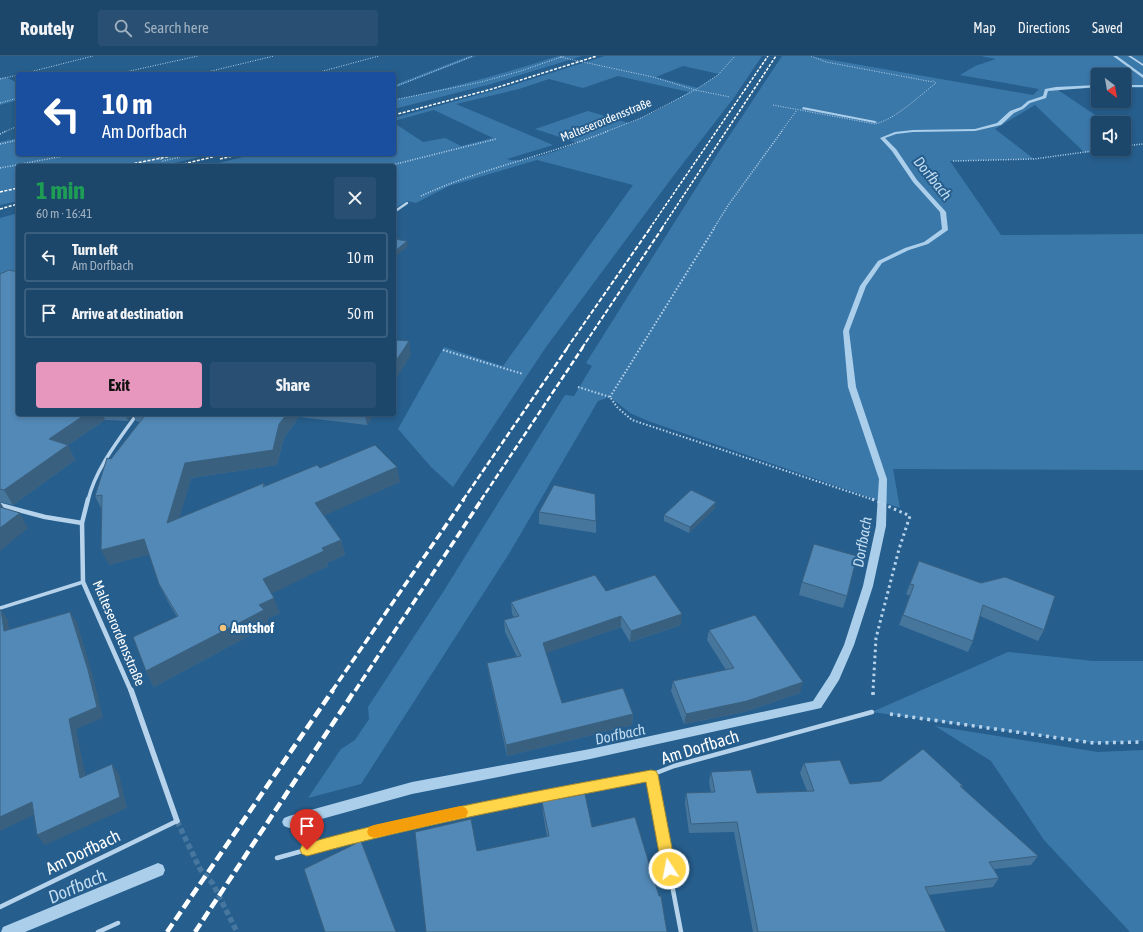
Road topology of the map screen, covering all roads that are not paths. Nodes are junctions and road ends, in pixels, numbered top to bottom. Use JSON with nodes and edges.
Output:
{"nodes":[{"id":1,"x":1129,"y":56,"type":"edge"},
{"id":2,"x":1143,"y":66,"type":"edge"},
{"id":3,"x":407,"y":203,"type":"road end"},
{"id":4,"x":396,"y":211,"type":"edge"},
{"id":5,"x":136,"y":416,"type":"edge"},
{"id":6,"x":0,"y":505,"type":"edge"},
{"id":7,"x":82,"y":523,"type":"junction"},
{"id":8,"x":83,"y":582,"type":"junction"},
{"id":9,"x":0,"y":608,"type":"edge"},
{"id":10,"x":872,"y":712,"type":"road end"},
{"id":11,"x":651,"y":775,"type":"junction"},
{"id":12,"x":176,"y":821,"type":"joint"},
{"id":13,"x":276,"y":858,"type":"dead end"},
{"id":14,"x":0,"y":907,"type":"edge"},
{"id":15,"x":118,"y":923,"type":"dead end"},
{"id":16,"x":98,"y":932,"type":"edge"},
{"id":17,"x":681,"y":932,"type":"edge"}],
"edges":[{"from":1,"to":2,"type":"street"},
{"from":3,"to":4,"type":"street"},
{"from":5,"to":7,"type":"street","name":"Malteserordensstraße"},
{"from":6,"to":7,"type":"street"},
{"from":7,"to":8,"type":"street","name":"Malteserordensstraße"},
{"from":8,"to":9,"type":"lane"},
{"from":8,"to":12,"type":"street","name":"Malteserordensstraße"},
{"from":10,"to":11,"type":"lane","name":"Am Dorfbach"},
{"from":11,"to":13,"type":"lane","name":"Am Dorfbach"},
{"from":11,"to":17,"type":"lane"},
{"from":12,"to":14,"type":"lane","name":"Am Dorfbach"},
{"from":15,"to":16,"type":"lane"}]}
